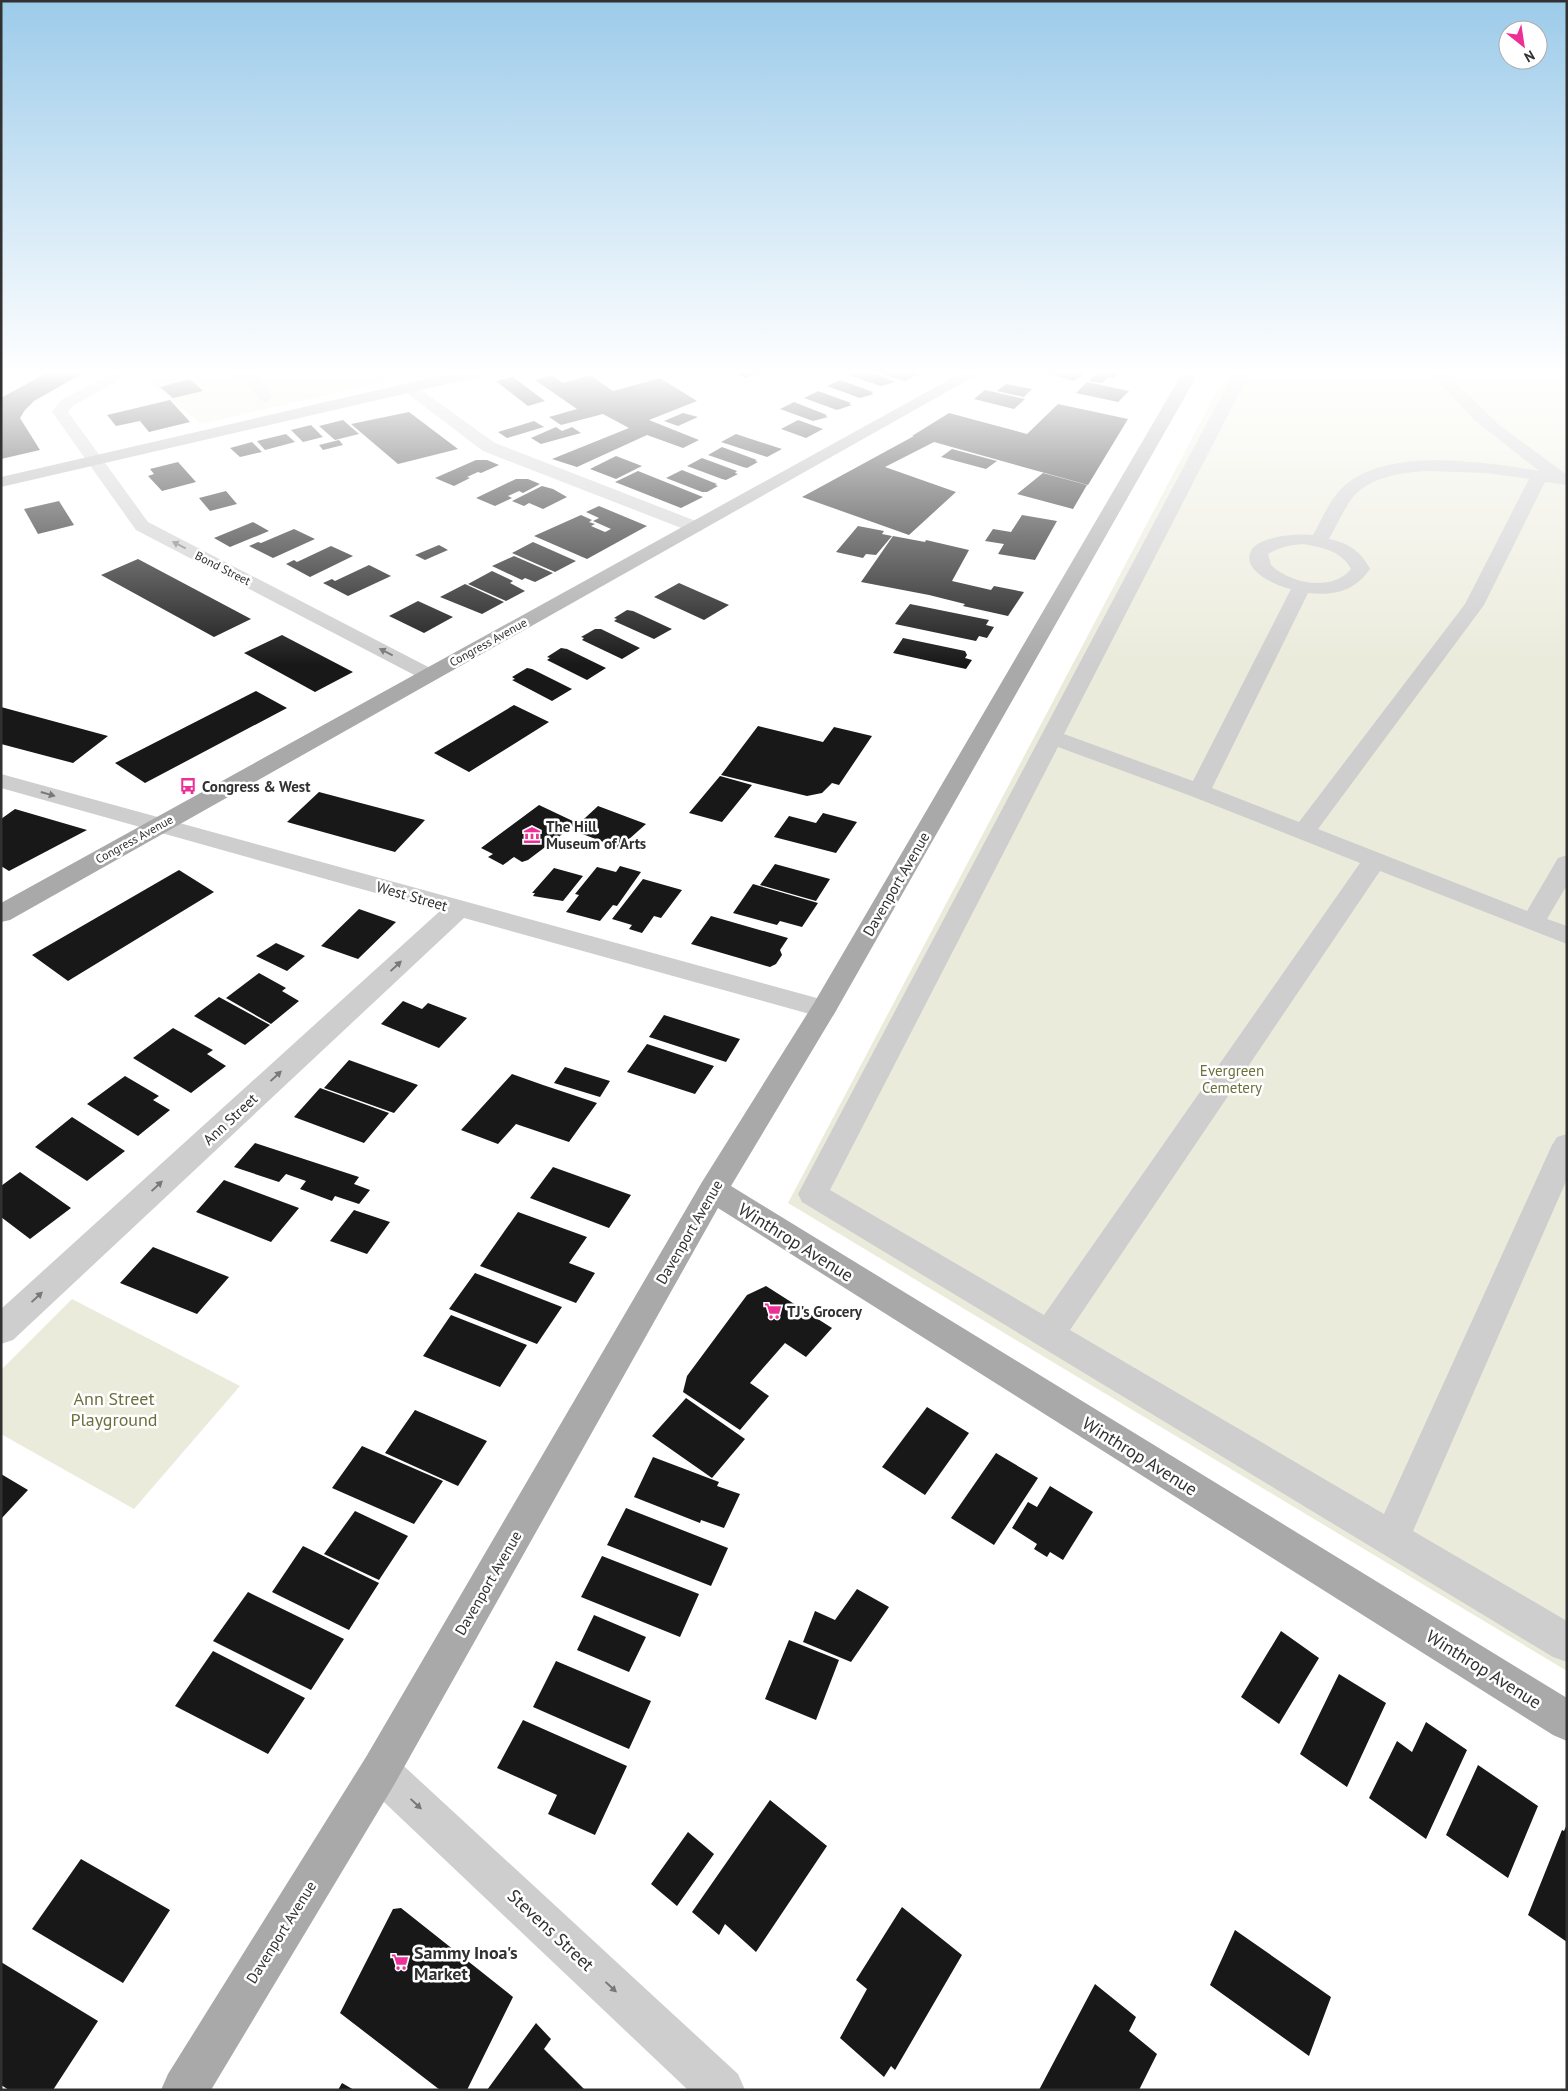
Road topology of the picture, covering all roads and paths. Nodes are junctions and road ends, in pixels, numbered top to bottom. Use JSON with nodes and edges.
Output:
{"nodes":[{"id":1,"x":56,"y":470,"type":"edge"},
{"id":2,"x":100,"y":470,"type":"edge"},
{"id":3,"x":547,"y":470,"type":"edge"},
{"id":4,"x":799,"y":470,"type":"edge"},
{"id":5,"x":1135,"y":470,"type":"edge"},
{"id":6,"x":1191,"y":470,"type":"edge"},
{"id":7,"x":1394,"y":470,"type":"edge"},
{"id":8,"x":1506,"y":470,"type":"edge"},
{"id":9,"x":1548,"y":470,"type":"edge"},
{"id":10,"x":1539,"y":476,"type":"junction"},
{"id":11,"x":1564,"y":480,"type":"edge"},
{"id":12,"x":1,"y":482,"type":"edge"},
{"id":13,"x":695,"y":527,"type":"junction"},
{"id":14,"x":1318,"y":541,"type":"junction"},
{"id":15,"x":1302,"y":586,"type":"junction"},
{"id":16,"x":429,"y":675,"type":"junction"},
{"id":17,"x":1052,"y":737,"type":"junction"},
{"id":18,"x":1,"y":781,"type":"edge"},
{"id":19,"x":1198,"y":791,"type":"junction"},
{"id":20,"x":159,"y":825,"type":"junction"},
{"id":21,"x":1304,"y":832,"type":"junction"},
{"id":22,"x":1375,"y":860,"type":"junction"},
{"id":23,"x":1567,"y":863,"type":"edge"},
{"id":24,"x":458,"y":909,"type":"junction"},
{"id":25,"x":1,"y":914,"type":"edge"},
{"id":26,"x":1533,"y":922,"type":"junction"},
{"id":27,"x":1567,"y":936,"type":"edge"},
{"id":28,"x":824,"y":1010,"type":"junction"},
{"id":29,"x":1567,"y":1145,"type":"edge"},
{"id":30,"x":713,"y":1190,"type":"junction"},
{"id":31,"x":1,"y":1330,"type":"edge"},
{"id":32,"x":1049,"y":1335,"type":"junction"},
{"id":33,"x":1391,"y":1539,"type":"junction"},
{"id":34,"x":1567,"y":1643,"type":"edge"},
{"id":35,"x":1567,"y":1721,"type":"edge"},
{"id":36,"x":380,"y":1771,"type":"junction"},
{"id":37,"x":184,"y":2090,"type":"edge"},
{"id":38,"x":722,"y":2090,"type":"edge"}],
"edges":[{"from":1,"to":12,"type":"main road"},
{"from":16,"to":2,"type":"street","name":"Bond Street","one_way":true},
{"from":3,"to":13,"type":"street"},
{"from":4,"to":13,"type":"main road","name":"Congress Avenue"},
{"from":5,"to":28,"type":"main road","name":"Davenport Avenue"},
{"from":6,"to":17,"type":"street"},
{"from":7,"to":14,"type":"street"},
{"from":8,"to":10,"type":"street"},
{"from":9,"to":11,"type":"street"},
{"from":10,"to":11,"type":"street"},
{"from":10,"to":21,"type":"street"},
{"from":13,"to":16,"type":"main road","name":"Congress Avenue"},
{"from":14,"to":15,"type":"street"},
{"from":14,"to":15,"type":"street"},
{"from":15,"to":19,"type":"street"},
{"from":16,"to":20,"type":"main road","name":"Congress Avenue"},
{"from":17,"to":19,"type":"street"},
{"from":17,"to":32,"type":"street"},
{"from":18,"to":20,"type":"street","name":"West Street","one_way":true},
{"from":19,"to":21,"type":"street"},
{"from":20,"to":24,"type":"street","name":"West Street"},
{"from":20,"to":25,"type":"main road","name":"Congress Avenue"},
{"from":21,"to":22,"type":"street"},
{"from":22,"to":26,"type":"street"},
{"from":22,"to":32,"type":"street"},
{"from":23,"to":26,"type":"street"},
{"from":24,"to":28,"type":"street","name":"West Street"},
{"from":31,"to":24,"type":"street","name":"Ann Street","one_way":true},
{"from":26,"to":27,"type":"street"},
{"from":28,"to":30,"type":"main road","name":"Davenport Avenue"},
{"from":29,"to":33,"type":"street"},
{"from":30,"to":35,"type":"main road","name":"Winthrop Avenue"},
{"from":30,"to":36,"type":"main road","name":"Davenport Avenue"},
{"from":32,"to":33,"type":"street"},
{"from":33,"to":34,"type":"street"},
{"from":36,"to":37,"type":"main road","name":"Davenport Avenue"},
{"from":36,"to":38,"type":"street","name":"Stevens Street","one_way":true}]}
